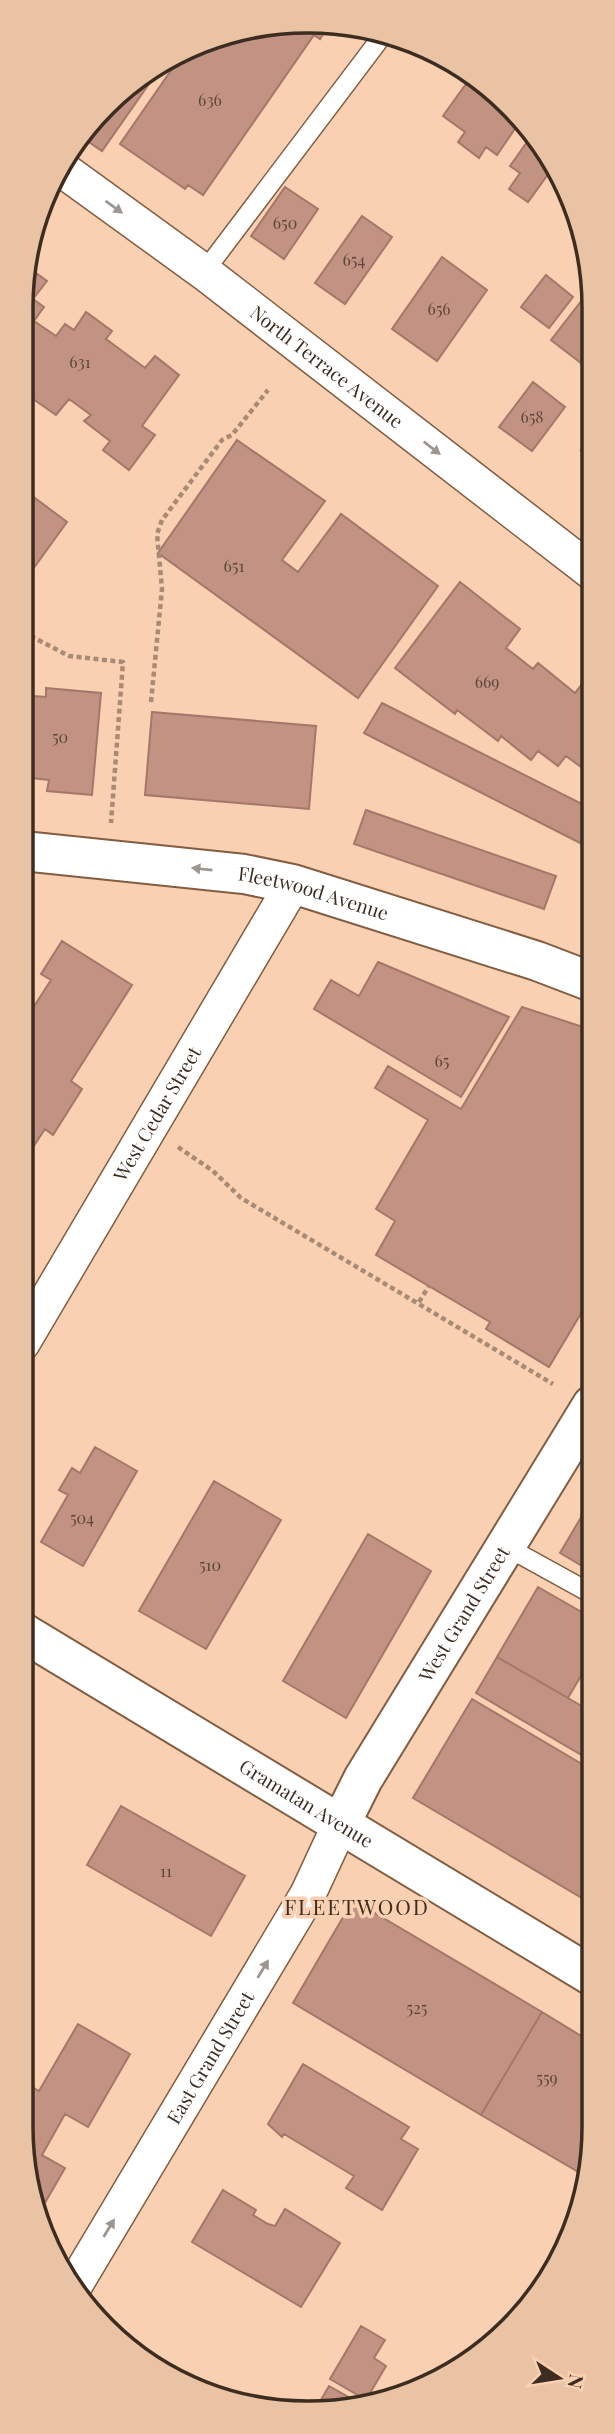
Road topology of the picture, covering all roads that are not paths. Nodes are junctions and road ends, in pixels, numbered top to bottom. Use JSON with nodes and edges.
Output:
{"nodes":[{"id":1,"x":377,"y":43,"type":"edge"},
{"id":2,"x":68,"y":174,"type":"edge"},
{"id":3,"x":204,"y":272,"type":"junction"},
{"id":4,"x":582,"y":564,"type":"edge"},
{"id":5,"x":33,"y":852,"type":"edge"},
{"id":6,"x":293,"y":884,"type":"junction"},
{"id":7,"x":582,"y":978,"type":"edge"},
{"id":8,"x":33,"y":1324,"type":"edge"},
{"id":9,"x":582,"y":1421,"type":"edge"},
{"id":10,"x":505,"y":1546,"type":"junction"},
{"id":11,"x":582,"y":1588,"type":"edge"},
{"id":12,"x":33,"y":1639,"type":"edge"},
{"id":13,"x":340,"y":1825,"type":"junction"},
{"id":14,"x":582,"y":1970,"type":"edge"},
{"id":15,"x":79,"y":2278,"type":"edge"}],
"edges":[{"from":1,"to":3,"type":"lane"},
{"from":2,"to":3,"type":"street","name":"North Terrace Avenue","one_way":true},
{"from":3,"to":4,"type":"street","name":"North Terrace Avenue","one_way":true},
{"from":6,"to":5,"type":"street","name":"Fleetwood Avenue","one_way":true},
{"from":6,"to":7,"type":"street","name":"Fleetwood Avenue"},
{"from":6,"to":8,"type":"street","name":"West Cedar Street"},
{"from":9,"to":10,"type":"street","name":"West Grand Street"},
{"from":10,"to":11,"type":"lane"},
{"from":10,"to":13,"type":"street","name":"West Grand Street"},
{"from":12,"to":13,"type":"street","name":"Gramatan Avenue"},
{"from":13,"to":14,"type":"street","name":"Gramatan Avenue"},
{"from":15,"to":13,"type":"street","name":"East Grand Street","one_way":true}]}
